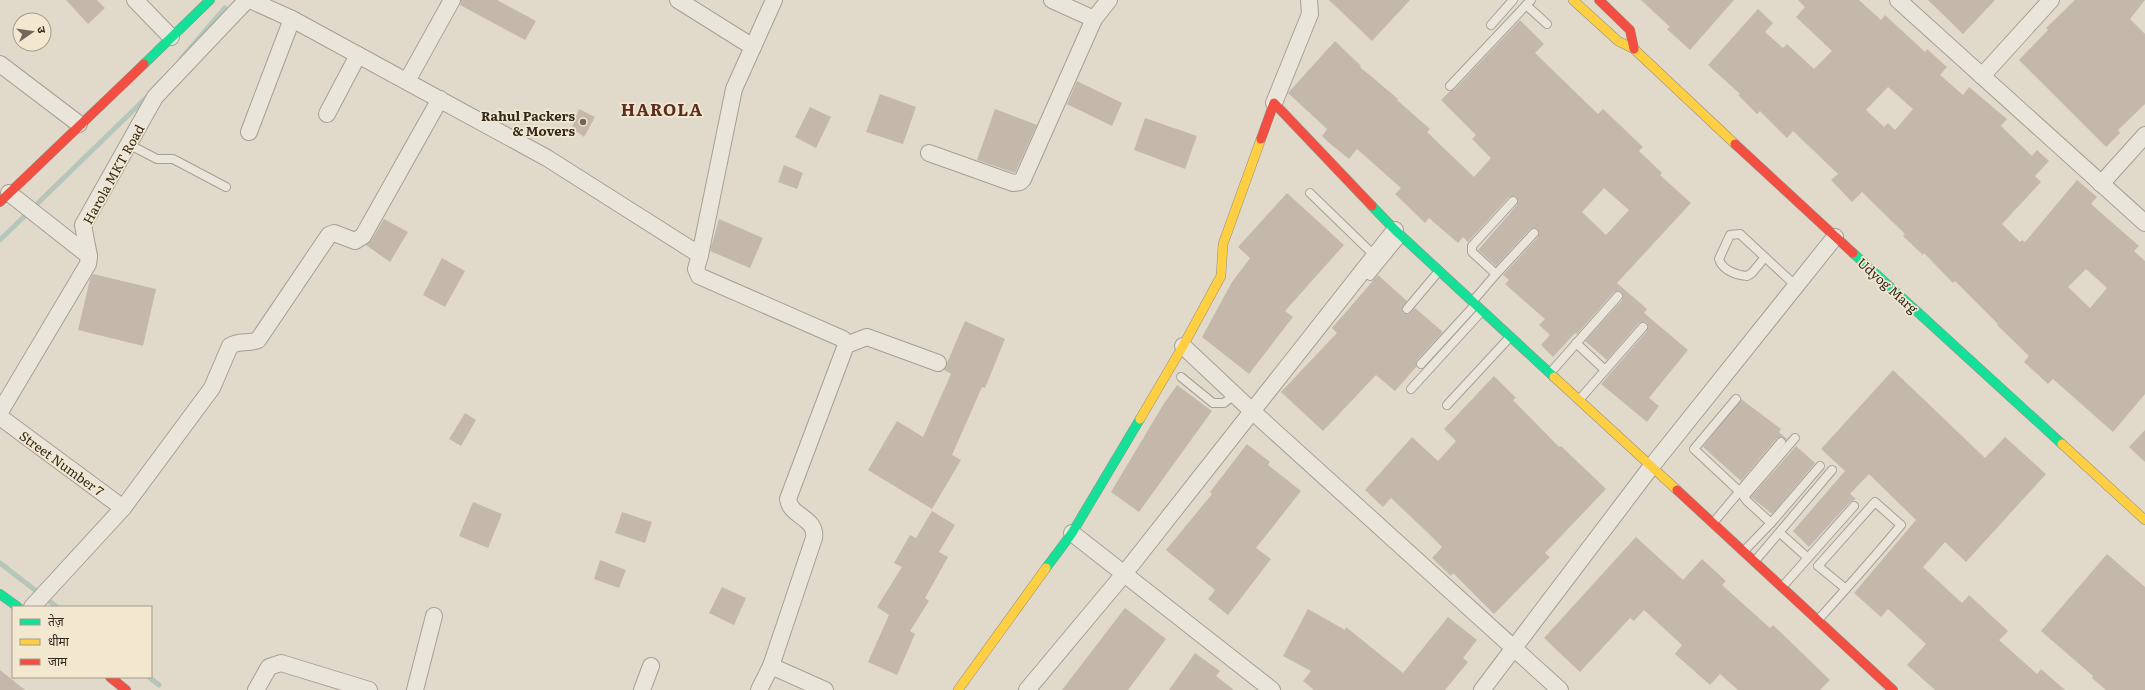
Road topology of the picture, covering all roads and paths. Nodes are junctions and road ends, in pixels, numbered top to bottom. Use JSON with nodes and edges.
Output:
{"nodes":[{"id":1,"x":136,"y":0,"type":"edge"},
{"id":2,"x":210,"y":0,"type":"edge"},
{"id":3,"x":248,"y":0,"type":"edge"},
{"id":4,"x":452,"y":0,"type":"edge"},
{"id":5,"x":678,"y":0,"type":"edge"},
{"id":6,"x":774,"y":0,"type":"edge"},
{"id":7,"x":1052,"y":0,"type":"edge"},
{"id":8,"x":1109,"y":0,"type":"edge"},
{"id":9,"x":1309,"y":0,"type":"edge"},
{"id":10,"x":1513,"y":0,"type":"edge"},
{"id":11,"x":1573,"y":0,"type":"edge"},
{"id":12,"x":1599,"y":0,"type":"edge"},
{"id":13,"x":1898,"y":0,"type":"edge"},
{"id":14,"x":2051,"y":0,"type":"edge"},
{"id":15,"x":1529,"y":3,"type":"edge"},
{"id":16,"x":292,"y":19,"type":"junction"},
{"id":17,"x":1094,"y":19,"type":"junction"},
{"id":18,"x":1547,"y":24,"type":"dead end"},
{"id":19,"x":1491,"y":26,"type":"dead end"},
{"id":20,"x":171,"y":37,"type":"junction"},
{"id":21,"x":753,"y":47,"type":"junction"},
{"id":22,"x":1634,"y":49,"type":"junction"},
{"id":23,"x":358,"y":54,"type":"junction"},
{"id":24,"x":0,"y":64,"type":"edge"},
{"id":25,"x":1982,"y":76,"type":"junction"},
{"id":26,"x":407,"y":81,"type":"junction"},
{"id":27,"x":1450,"y":86,"type":"dead end"},
{"id":28,"x":440,"y":99,"type":"junction"},
{"id":29,"x":1274,"y":103,"type":"junction"},
{"id":30,"x":327,"y":114,"type":"dead end"},
{"id":31,"x":79,"y":124,"type":"junction"},
{"id":32,"x":250,"y":132,"type":"dead end"},
{"id":33,"x":2145,"y":135,"type":"edge"},
{"id":34,"x":130,"y":145,"type":"junction"},
{"id":35,"x":929,"y":153,"type":"dead end"},
{"id":36,"x":2101,"y":184,"type":"junction"},
{"id":37,"x":226,"y":187,"type":"dead end"},
{"id":38,"x":1310,"y":193,"type":"dead end"},
{"id":39,"x":9,"y":198,"type":"edge"},
{"id":40,"x":1513,"y":202,"type":"dead end"},
{"id":41,"x":2145,"y":223,"type":"edge"},
{"id":42,"x":1534,"y":232,"type":"dead end"},
{"id":43,"x":1399,"y":233,"type":"junction"},
{"id":44,"x":1835,"y":237,"type":"junction"},
{"id":45,"x":700,"y":255,"type":"junction"},
{"id":46,"x":89,"y":256,"type":"junction"},
{"id":47,"x":1375,"y":256,"type":"junction"},
{"id":48,"x":1765,"y":257,"type":"junction"},
{"id":49,"x":1440,"y":271,"type":"junction"},
{"id":50,"x":1496,"y":274,"type":"junction"},
{"id":51,"x":1370,"y":276,"type":"dead end"},
{"id":52,"x":1796,"y":286,"type":"junction"},
{"id":53,"x":1618,"y":296,"type":"dead end"},
{"id":54,"x":1474,"y":303,"type":"junction"},
{"id":55,"x":1407,"y":309,"type":"dead end"},
{"id":56,"x":1482,"y":311,"type":"junction"},
{"id":57,"x":1643,"y":327,"type":"dead end"},
{"id":58,"x":1510,"y":336,"type":"junction"},
{"id":59,"x":1576,"y":343,"type":"junction"},
{"id":60,"x":846,"y":345,"type":"junction"},
{"id":61,"x":1183,"y":346,"type":"junction"},
{"id":62,"x":938,"y":363,"type":"dead end"},
{"id":63,"x":1421,"y":364,"type":"dead end"},
{"id":64,"x":1605,"y":370,"type":"junction"},
{"id":65,"x":1550,"y":373,"type":"junction"},
{"id":66,"x":1181,"y":377,"type":"dead end"},
{"id":67,"x":1411,"y":389,"type":"dead end"},
{"id":68,"x":1234,"y":395,"type":"junction"},
{"id":69,"x":1736,"y":399,"type":"dead end"},
{"id":70,"x":1578,"y":400,"type":"junction"},
{"id":71,"x":1446,"y":405,"type":"dead end"},
{"id":72,"x":1252,"y":411,"type":"junction"},
{"id":73,"x":0,"y":412,"type":"edge"},
{"id":74,"x":0,"y":417,"type":"edge"},
{"id":75,"x":1795,"y":438,"type":"dead end"},
{"id":76,"x":1781,"y":442,"type":"dead end"},
{"id":77,"x":1820,"y":466,"type":"dead end"},
{"id":78,"x":1651,"y":467,"type":"junction"},
{"id":79,"x":1832,"y":470,"type":"dead end"},
{"id":80,"x":1739,"y":491,"type":"junction"},
{"id":81,"x":1854,"y":506,"type":"dead end"},
{"id":82,"x":123,"y":508,"type":"junction"},
{"id":83,"x":2145,"y":520,"type":"edge"},
{"id":84,"x":1771,"y":523,"type":"junction"},
{"id":85,"x":1712,"y":524,"type":"junction"},
{"id":86,"x":1072,"y":533,"type":"junction"},
{"id":87,"x":1780,"y":533,"type":"junction"},
{"id":88,"x":1743,"y":552,"type":"junction"},
{"id":89,"x":1808,"y":558,"type":"junction"},
{"id":90,"x":1754,"y":562,"type":"junction"},
{"id":91,"x":1124,"y":574,"type":"junction"},
{"id":92,"x":1782,"y":588,"type":"junction"},
{"id":93,"x":1846,"y":589,"type":"junction"},
{"id":94,"x":0,"y":594,"type":"edge"},
{"id":95,"x":17,"y":606,"type":"edge"},
{"id":96,"x":33,"y":606,"type":"edge"},
{"id":97,"x":434,"y":616,"type":"dead end"},
{"id":98,"x":1818,"y":621,"type":"junction"},
{"id":99,"x":1514,"y":648,"type":"junction"},
{"id":100,"x":651,"y":666,"type":"dead end"},
{"id":101,"x":771,"y":666,"type":"junction"},
{"id":102,"x":111,"y":678,"type":"edge"},
{"id":103,"x":961,"y":689,"type":"edge"},
{"id":104,"x":126,"y":690,"type":"edge"},
{"id":105,"x":256,"y":690,"type":"edge"},
{"id":106,"x":369,"y":690,"type":"edge"},
{"id":107,"x":415,"y":690,"type":"edge"},
{"id":108,"x":642,"y":690,"type":"edge"},
{"id":109,"x":759,"y":690,"type":"edge"},
{"id":110,"x":825,"y":690,"type":"edge"},
{"id":111,"x":1026,"y":690,"type":"edge"},
{"id":112,"x":1272,"y":690,"type":"edge"},
{"id":113,"x":1482,"y":690,"type":"edge"},
{"id":114,"x":1560,"y":690,"type":"edge"},
{"id":115,"x":1893,"y":690,"type":"edge"}],
"edges":[{"from":1,"to":20,"type":"street"},
{"from":2,"to":20,"type":"street"},
{"from":3,"to":16,"type":"street"},
{"from":3,"to":34,"type":"street","name":"Harola MKT Road"},
{"from":4,"to":26,"type":"street"},
{"from":5,"to":21,"type":"street"},
{"from":6,"to":21,"type":"street"},
{"from":7,"to":17,"type":"street"},
{"from":8,"to":17,"type":"street"},
{"from":9,"to":29,"type":"street"},
{"from":10,"to":19,"type":"lane"},
{"from":11,"to":22,"type":"street","name":"Udyog Marg"},
{"from":12,"to":22,"type":"street"},
{"from":13,"to":25,"type":"street"},
{"from":14,"to":25,"type":"street"},
{"from":15,"to":18,"type":"lane"},
{"from":15,"to":27,"type":"lane"},
{"from":16,"to":23,"type":"street"},
{"from":16,"to":32,"type":"street"},
{"from":17,"to":35,"type":"street"},
{"from":20,"to":31,"type":"street"},
{"from":21,"to":45,"type":"street"},
{"from":22,"to":44,"type":"street","name":"Udyog Marg"},
{"from":23,"to":26,"type":"street"},
{"from":23,"to":30,"type":"street"},
{"from":24,"to":31,"type":"street"},
{"from":25,"to":36,"type":"street"},
{"from":26,"to":28,"type":"street"},
{"from":28,"to":45,"type":"street"},
{"from":28,"to":82,"type":"street"},
{"from":29,"to":43,"type":"street"},
{"from":29,"to":61,"type":"street"},
{"from":31,"to":39,"type":"street"},
{"from":33,"to":36,"type":"street"},
{"from":34,"to":37,"type":"lane"},
{"from":34,"to":46,"type":"street","name":"Harola MKT Road"},
{"from":36,"to":41,"type":"street"},
{"from":38,"to":47,"type":"lane"},
{"from":39,"to":46,"type":"street"},
{"from":40,"to":50,"type":"lane"},
{"from":42,"to":50,"type":"lane"},
{"from":43,"to":47,"type":"street"},
{"from":43,"to":49,"type":"street"},
{"from":43,"to":51,"type":"lane"},
{"from":44,"to":52,"type":"street"},
{"from":44,"to":83,"type":"street","name":"Udyog Marg"},
{"from":45,"to":60,"type":"street"},
{"from":46,"to":73,"type":"street"},
{"from":47,"to":72,"type":"street"},
{"from":48,"to":48,"type":"lane"},
{"from":48,"to":52,"type":"lane"},
{"from":49,"to":54,"type":"street"},
{"from":49,"to":55,"type":"lane"},
{"from":50,"to":54,"type":"lane"},
{"from":52,"to":78,"type":"street"},
{"from":53,"to":59,"type":"lane"},
{"from":54,"to":56,"type":"street"},
{"from":54,"to":63,"type":"lane"},
{"from":56,"to":58,"type":"street"},
{"from":56,"to":67,"type":"lane"},
{"from":57,"to":64,"type":"lane"},
{"from":58,"to":65,"type":"street"},
{"from":58,"to":71,"type":"lane"},
{"from":59,"to":64,"type":"lane"},
{"from":59,"to":65,"type":"lane"},
{"from":60,"to":62,"type":"street"},
{"from":60,"to":101,"type":"street"},
{"from":61,"to":68,"type":"street"},
{"from":61,"to":86,"type":"street"},
{"from":64,"to":70,"type":"lane"},
{"from":65,"to":70,"type":"street"},
{"from":66,"to":68,"type":"lane"},
{"from":68,"to":72,"type":"street"},
{"from":69,"to":80,"type":"lane"},
{"from":70,"to":78,"type":"street"},
{"from":72,"to":91,"type":"street"},
{"from":72,"to":99,"type":"street"},
{"from":74,"to":82,"type":"street","name":"Street Number 7"},
{"from":75,"to":84,"type":"lane"},
{"from":76,"to":80,"type":"lane"},
{"from":77,"to":84,"type":"lane"},
{"from":78,"to":85,"type":"street"},
{"from":78,"to":99,"type":"street"},
{"from":79,"to":87,"type":"lane"},
{"from":80,"to":85,"type":"lane"},
{"from":81,"to":89,"type":"lane"},
{"from":82,"to":96,"type":"street"},
{"from":84,"to":88,"type":"lane"},
{"from":85,"to":88,"type":"street"},
{"from":86,"to":91,"type":"street"},
{"from":86,"to":103,"type":"street"},
{"from":87,"to":89,"type":"lane"},
{"from":87,"to":90,"type":"lane"},
{"from":88,"to":90,"type":"street"},
{"from":89,"to":92,"type":"lane"},
{"from":90,"to":92,"type":"street"},
{"from":91,"to":111,"type":"street"},
{"from":91,"to":112,"type":"street"},
{"from":92,"to":98,"type":"street"},
{"from":93,"to":93,"type":"lane"},
{"from":93,"to":98,"type":"lane"},
{"from":94,"to":95,"type":"street"},
{"from":97,"to":107,"type":"street"},
{"from":98,"to":115,"type":"street"},
{"from":99,"to":113,"type":"street"},
{"from":99,"to":114,"type":"street"},
{"from":100,"to":108,"type":"street"},
{"from":101,"to":109,"type":"street"},
{"from":101,"to":110,"type":"street"},
{"from":102,"to":104,"type":"street"},
{"from":105,"to":106,"type":"street"}]}
